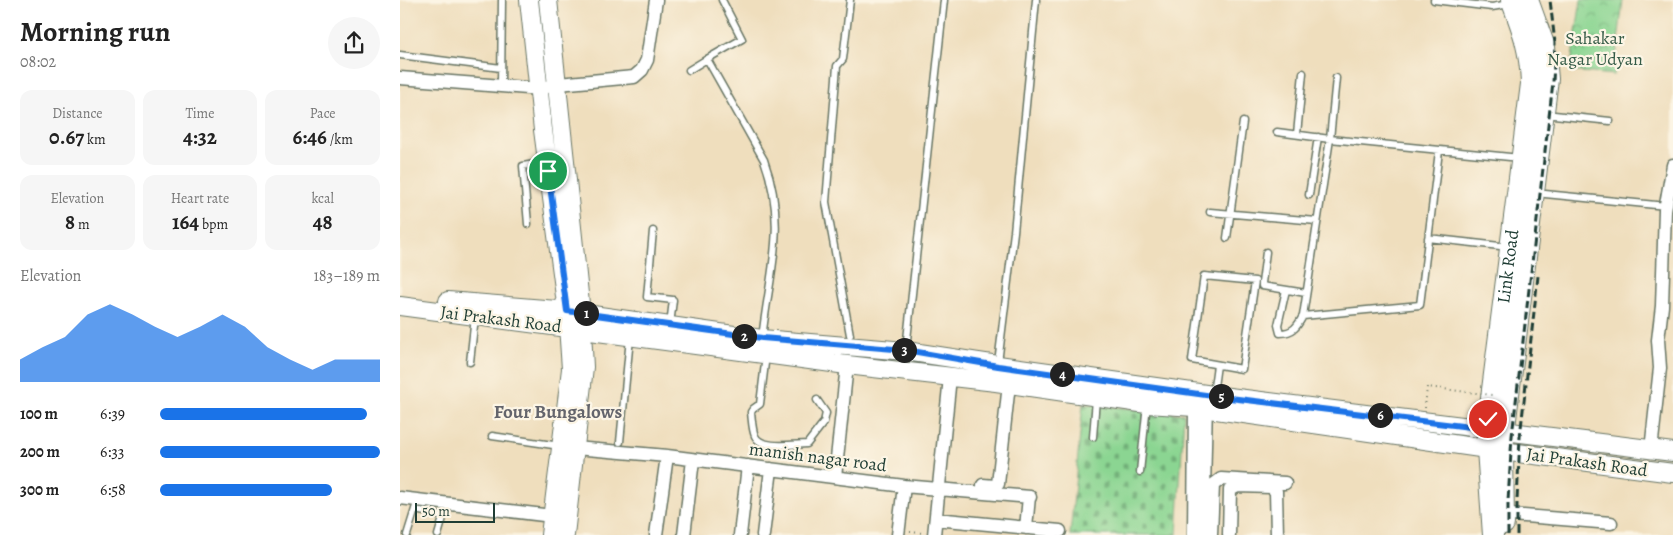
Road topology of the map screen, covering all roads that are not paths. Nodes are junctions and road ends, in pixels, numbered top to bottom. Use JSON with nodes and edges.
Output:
{"nodes":[{"id":1,"x":502,"y":0,"type":"edge"},
{"id":2,"x":530,"y":0,"type":"edge"},
{"id":3,"x":548,"y":0,"type":"edge"},
{"id":4,"x":656,"y":0,"type":"edge"},
{"id":5,"x":722,"y":0,"type":"edge"},
{"id":6,"x":850,"y":0,"type":"edge"},
{"id":7,"x":944,"y":0,"type":"edge"},
{"id":8,"x":1036,"y":0,"type":"edge"},
{"id":9,"x":1434,"y":0,"type":"edge"},
{"id":10,"x":1488,"y":0,"type":"edge"},
{"id":11,"x":1517,"y":1,"type":"edge"},
{"id":12,"x":1492,"y":7,"type":"junction"},
{"id":13,"x":400,"y":55,"type":"edge"},
{"id":14,"x":707,"y":59,"type":"junction"},
{"id":15,"x":501,"y":68,"type":"junction"},
{"id":16,"x":689,"y":70,"type":"dead end"},
{"id":17,"x":1303,"y":73,"type":"dead end"},
{"id":18,"x":400,"y":78,"type":"edge"},
{"id":19,"x":1336,"y":78,"type":"dead end"},
{"id":20,"x":558,"y":84,"type":"junction"},
{"id":21,"x":501,"y":87,"type":"junction"},
{"id":22,"x":540,"y":89,"type":"junction"},
{"id":23,"x":1544,"y":114,"type":"junction"},
{"id":24,"x":1610,"y":121,"type":"dead end"},
{"id":25,"x":1243,"y":122,"type":"dead end"},
{"id":26,"x":1277,"y":132,"type":"dead end"},
{"id":27,"x":1297,"y":134,"type":"junction"},
{"id":28,"x":1318,"y":137,"type":"junction"},
{"id":29,"x":1330,"y":139,"type":"junction"},
{"id":30,"x":1439,"y":150,"type":"junction"},
{"id":31,"x":1521,"y":158,"type":"junction"},
{"id":32,"x":547,"y":162,"type":"junction"},
{"id":33,"x":1673,"y":165,"type":"edge"},
{"id":34,"x":1545,"y":194,"type":"dead end"},
{"id":35,"x":1309,"y":195,"type":"dead end"},
{"id":36,"x":1666,"y":206,"type":"junction"},
{"id":37,"x":1210,"y":212,"type":"dead end"},
{"id":38,"x":1230,"y":214,"type":"junction"},
{"id":39,"x":1317,"y":221,"type":"junction"},
{"id":40,"x":528,"y":224,"type":"dead end"},
{"id":41,"x":654,"y":232,"type":"dead end"},
{"id":42,"x":1227,"y":238,"type":"dead end"},
{"id":43,"x":1428,"y":238,"type":"junction"},
{"id":44,"x":1510,"y":248,"type":"junction"},
{"id":45,"x":1266,"y":252,"type":"dead end"},
{"id":46,"x":1286,"y":290,"type":"junction"},
{"id":47,"x":1306,"y":293,"type":"junction"},
{"id":48,"x":400,"y":296,"type":"edge"},
{"id":49,"x":400,"y":306,"type":"edge"},
{"id":50,"x":475,"y":316,"type":"junction"},
{"id":51,"x":1303,"y":316,"type":"junction"},
{"id":52,"x":575,"y":320,"type":"junction"},
{"id":53,"x":670,"y":326,"type":"junction"},
{"id":54,"x":850,"y":335,"type":"dead end"},
{"id":55,"x":631,"y":336,"type":"junction"},
{"id":56,"x":764,"y":346,"type":"junction"},
{"id":57,"x":906,"y":350,"type":"junction"},
{"id":58,"x":470,"y":362,"type":"dead end"},
{"id":59,"x":1217,"y":364,"type":"junction"},
{"id":60,"x":847,"y":365,"type":"junction"},
{"id":61,"x":950,"y":376,"type":"junction"},
{"id":62,"x":1001,"y":377,"type":"junction"},
{"id":63,"x":1096,"y":398,"type":"junction"},
{"id":64,"x":817,"y":400,"type":"dead end"},
{"id":65,"x":1204,"y":400,"type":"junction"},
{"id":66,"x":1147,"y":404,"type":"junction"},
{"id":67,"x":1496,"y":430,"type":"junction"},
{"id":68,"x":492,"y":436,"type":"dead end"},
{"id":69,"x":1093,"y":436,"type":"dead end"},
{"id":70,"x":1200,"y":436,"type":"junction"},
{"id":71,"x":620,"y":442,"type":"dead end"},
{"id":72,"x":568,"y":447,"type":"junction"},
{"id":73,"x":1495,"y":450,"type":"junction"},
{"id":74,"x":1651,"y":450,"type":"junction"},
{"id":75,"x":1673,"y":452,"type":"edge"},
{"id":76,"x":667,"y":456,"type":"junction"},
{"id":77,"x":693,"y":460,"type":"junction"},
{"id":78,"x":747,"y":471,"type":"junction"},
{"id":79,"x":1140,"y":472,"type":"dead end"},
{"id":80,"x":771,"y":473,"type":"junction"},
{"id":81,"x":1673,"y":474,"type":"edge"},
{"id":82,"x":835,"y":477,"type":"junction"},
{"id":83,"x":1285,"y":483,"type":"dead end"},
{"id":84,"x":904,"y":486,"type":"junction"},
{"id":85,"x":943,"y":487,"type":"junction"},
{"id":86,"x":400,"y":498,"type":"edge"},
{"id":87,"x":417,"y":505,"type":"junction"},
{"id":88,"x":1498,"y":514,"type":"junction"},
{"id":89,"x":552,"y":516,"type":"junction"},
{"id":90,"x":936,"y":519,"type":"junction"},
{"id":91,"x":1611,"y":523,"type":"dead end"},
{"id":92,"x":1026,"y":528,"type":"junction"},
{"id":93,"x":1060,"y":531,"type":"dead end"},
{"id":94,"x":898,"y":533,"type":"edge"},
{"id":95,"x":407,"y":535,"type":"edge"},
{"id":96,"x":438,"y":535,"type":"edge"},
{"id":97,"x":550,"y":535,"type":"edge"},
{"id":98,"x":565,"y":535,"type":"edge"},
{"id":99,"x":656,"y":535,"type":"edge"},
{"id":100,"x":684,"y":535,"type":"edge"},
{"id":101,"x":740,"y":535,"type":"edge"},
{"id":102,"x":763,"y":535,"type":"edge"},
{"id":103,"x":934,"y":535,"type":"edge"},
{"id":104,"x":1194,"y":535,"type":"edge"},
{"id":105,"x":1203,"y":535,"type":"edge"},
{"id":106,"x":1211,"y":535,"type":"edge"},
{"id":107,"x":1229,"y":535,"type":"edge"},
{"id":108,"x":1277,"y":535,"type":"edge"},
{"id":109,"x":1493,"y":535,"type":"edge"},
{"id":110,"x":1505,"y":535,"type":"edge"}],
"edges":[{"from":1,"to":15,"type":"lane"},
{"from":2,"to":22,"type":"main road"},
{"from":3,"to":20,"type":"main road"},
{"from":4,"to":20,"type":"street"},
{"from":5,"to":14,"type":"lane"},
{"from":6,"to":54,"type":"lane"},
{"from":7,"to":57,"type":"lane"},
{"from":8,"to":62,"type":"lane"},
{"from":9,"to":12,"type":"lane"},
{"from":10,"to":12,"type":"lane"},
{"from":11,"to":12,"type":"lane"},
{"from":11,"to":23,"type":"main road","name":"Link Road"},
{"from":11,"to":31,"type":"main road","name":"Link Road"},
{"from":13,"to":15,"type":"lane"},
{"from":14,"to":16,"type":"lane"},
{"from":14,"to":56,"type":"lane"},
{"from":15,"to":21,"type":"lane"},
{"from":17,"to":27,"type":"lane"},
{"from":18,"to":21,"type":"street"},
{"from":19,"to":29,"type":"lane"},
{"from":20,"to":22,"type":"street"},
{"from":20,"to":52,"type":"main road"},
{"from":21,"to":22,"type":"street"},
{"from":22,"to":32,"type":"main road"},
{"from":23,"to":24,"type":"lane"},
{"from":23,"to":67,"type":"main road","name":"Link Road"},
{"from":25,"to":38,"type":"lane"},
{"from":26,"to":27,"type":"lane"},
{"from":27,"to":28,"type":"lane"},
{"from":28,"to":29,"type":"lane"},
{"from":28,"to":35,"type":"lane"},
{"from":29,"to":30,"type":"lane"},
{"from":29,"to":39,"type":"lane"},
{"from":30,"to":31,"type":"lane"},
{"from":30,"to":43,"type":"lane"},
{"from":31,"to":44,"type":"main road","name":"Link Road"},
{"from":32,"to":40,"type":"lane"},
{"from":32,"to":52,"type":"main road"},
{"from":33,"to":36,"type":"street"},
{"from":34,"to":36,"type":"lane"},
{"from":36,"to":74,"type":"street"},
{"from":37,"to":38,"type":"lane"},
{"from":38,"to":39,"type":"lane"},
{"from":38,"to":42,"type":"lane"},
{"from":39,"to":47,"type":"lane"},
{"from":41,"to":53,"type":"lane"},
{"from":43,"to":44,"type":"lane"},
{"from":43,"to":51,"type":"lane"},
{"from":44,"to":67,"type":"main road","name":"Link Road"},
{"from":45,"to":46,"type":"lane"},
{"from":46,"to":47,"type":"lane"},
{"from":46,"to":51,"type":"lane"},
{"from":47,"to":51,"type":"lane"},
{"from":48,"to":52,"type":"main road","name":"Jai Prakash Road"},
{"from":49,"to":50,"type":"main road","name":"Jai Prakash Road"},
{"from":50,"to":52,"type":"main road","name":"Jai Prakash Road"},
{"from":50,"to":58,"type":"lane"},
{"from":52,"to":53,"type":"main road","name":"Jai Prakash Road"},
{"from":52,"to":55,"type":"main road","name":"Jai Prakash Road"},
{"from":52,"to":72,"type":"main road"},
{"from":53,"to":56,"type":"main road","name":"Jai Prakash Road"},
{"from":55,"to":56,"type":"main road","name":"Jai Prakash Road"},
{"from":55,"to":71,"type":"lane"},
{"from":56,"to":57,"type":"main road","name":"Jai Prakash Road"},
{"from":56,"to":60,"type":"main road","name":"Jai Prakash Road"},
{"from":56,"to":64,"type":"lane"},
{"from":57,"to":62,"type":"main road","name":"Jai Prakash Road"},
{"from":59,"to":59,"type":"lane"},
{"from":59,"to":65,"type":"lane"},
{"from":60,"to":61,"type":"main road","name":"Jai Prakash Road"},
{"from":60,"to":82,"type":"street","name":"manish nagar road"},
{"from":61,"to":62,"type":"main road","name":"Jai Prakash Road"},
{"from":61,"to":85,"type":"street"},
{"from":62,"to":63,"type":"main road","name":"Jai Prakash Road"},
{"from":62,"to":65,"type":"main road","name":"Jai Prakash Road"},
{"from":62,"to":85,"type":"street"},
{"from":63,"to":66,"type":"main road","name":"Jai Prakash Road"},
{"from":63,"to":69,"type":"lane"},
{"from":65,"to":66,"type":"main road","name":"Jai Prakash Road"},
{"from":65,"to":67,"type":"main road","name":"Jai Prakash Road"},
{"from":65,"to":70,"type":"street"},
{"from":65,"to":73,"type":"main road","name":"Jai Prakash Road"},
{"from":66,"to":79,"type":"lane"},
{"from":67,"to":73,"type":"main road","name":"Link Road"},
{"from":67,"to":74,"type":"main road","name":"Jai Prakash Road"},
{"from":68,"to":72,"type":"lane"},
{"from":70,"to":104,"type":"street"},
{"from":70,"to":105,"type":"street"},
{"from":72,"to":76,"type":"street","name":"manish nagar road"},
{"from":72,"to":89,"type":"main road"},
{"from":72,"to":98,"type":"main road"},
{"from":73,"to":81,"type":"main road","name":"Jai Prakash Road"},
{"from":73,"to":88,"type":"main road","name":"Link Road"},
{"from":74,"to":75,"type":"main road","name":"Jai Prakash Road"},
{"from":76,"to":77,"type":"street","name":"manish nagar road"},
{"from":76,"to":99,"type":"street"},
{"from":77,"to":78,"type":"street","name":"manish nagar road"},
{"from":77,"to":100,"type":"street"},
{"from":78,"to":80,"type":"street","name":"manish nagar road"},
{"from":78,"to":101,"type":"street"},
{"from":80,"to":82,"type":"street","name":"manish nagar road"},
{"from":80,"to":102,"type":"street"},
{"from":82,"to":84,"type":"street","name":"manish nagar road"},
{"from":83,"to":106,"type":"street"},
{"from":84,"to":85,"type":"street","name":"manish nagar road"},
{"from":84,"to":94,"type":"street"},
{"from":85,"to":90,"type":"street"},
{"from":85,"to":92,"type":"street"},
{"from":86,"to":87,"type":"street"},
{"from":87,"to":89,"type":"street"},
{"from":87,"to":95,"type":"lane"},
{"from":87,"to":96,"type":"lane"},
{"from":88,"to":91,"type":"street"},
{"from":88,"to":109,"type":"main road","name":"Link Road"},
{"from":88,"to":110,"type":"main road","name":"Link Road"},
{"from":89,"to":97,"type":"main road"},
{"from":90,"to":92,"type":"street"},
{"from":90,"to":103,"type":"street"},
{"from":92,"to":93,"type":"street"},
{"from":107,"to":108,"type":"street"}]}
